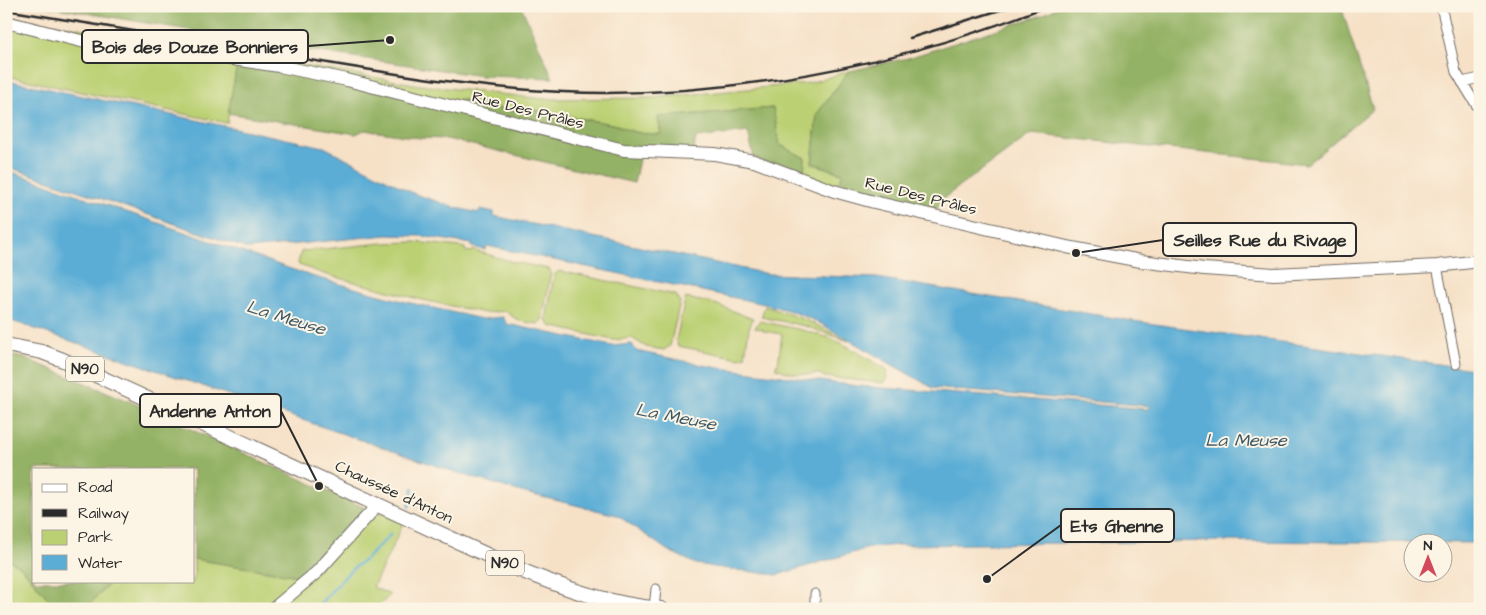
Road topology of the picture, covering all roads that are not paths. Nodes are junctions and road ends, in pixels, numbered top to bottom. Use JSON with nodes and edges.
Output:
{"nodes":[{"id":1,"x":1441,"y":6,"type":"edge"},
{"id":2,"x":6,"y":22,"type":"edge"},
{"id":3,"x":1480,"y":78,"type":"edge"},
{"id":4,"x":1462,"y":82,"type":"junction"},
{"id":5,"x":1480,"y":111,"type":"edge"},
{"id":6,"x":1480,"y":261,"type":"edge"},
{"id":7,"x":1436,"y":266,"type":"junction"},
{"id":8,"x":6,"y":345,"type":"edge"},
{"id":9,"x":1456,"y":364,"type":"dead end"},
{"id":10,"x":376,"y":504,"type":"junction"},
{"id":11,"x":656,"y":589,"type":"dead end"},
{"id":12,"x":814,"y":594,"type":"dead end"},
{"id":13,"x":638,"y":607,"type":"edge"},
{"id":14,"x":654,"y":608,"type":"edge"},
{"id":15,"x":273,"y":609,"type":"edge"},
{"id":16,"x":661,"y":609,"type":"edge"},
{"id":17,"x":815,"y":609,"type":"edge"}],
"edges":[{"from":1,"to":4,"type":"street"},
{"from":2,"to":7,"type":"street","name":"Rue Des Prâles"},
{"from":3,"to":4,"type":"street"},
{"from":4,"to":5,"type":"street"},
{"from":6,"to":7,"type":"street","name":"Rue Des Prâles"},
{"from":7,"to":9,"type":"street"},
{"from":8,"to":10,"type":"main road","name":"Chaussée d'Anton","number":"N90"},
{"from":10,"to":13,"type":"main road","name":"Chaussée d'Anton","number":"N90"},
{"from":10,"to":15,"type":"street"},
{"from":11,"to":14,"type":"street"},
{"from":12,"to":17,"type":"street"},
{"from":13,"to":14,"type":"main road","name":"Chaussée d'Anton","number":"N90"},
{"from":14,"to":16,"type":"main road","name":"Chaussée d'Anton","number":"N90"}]}
